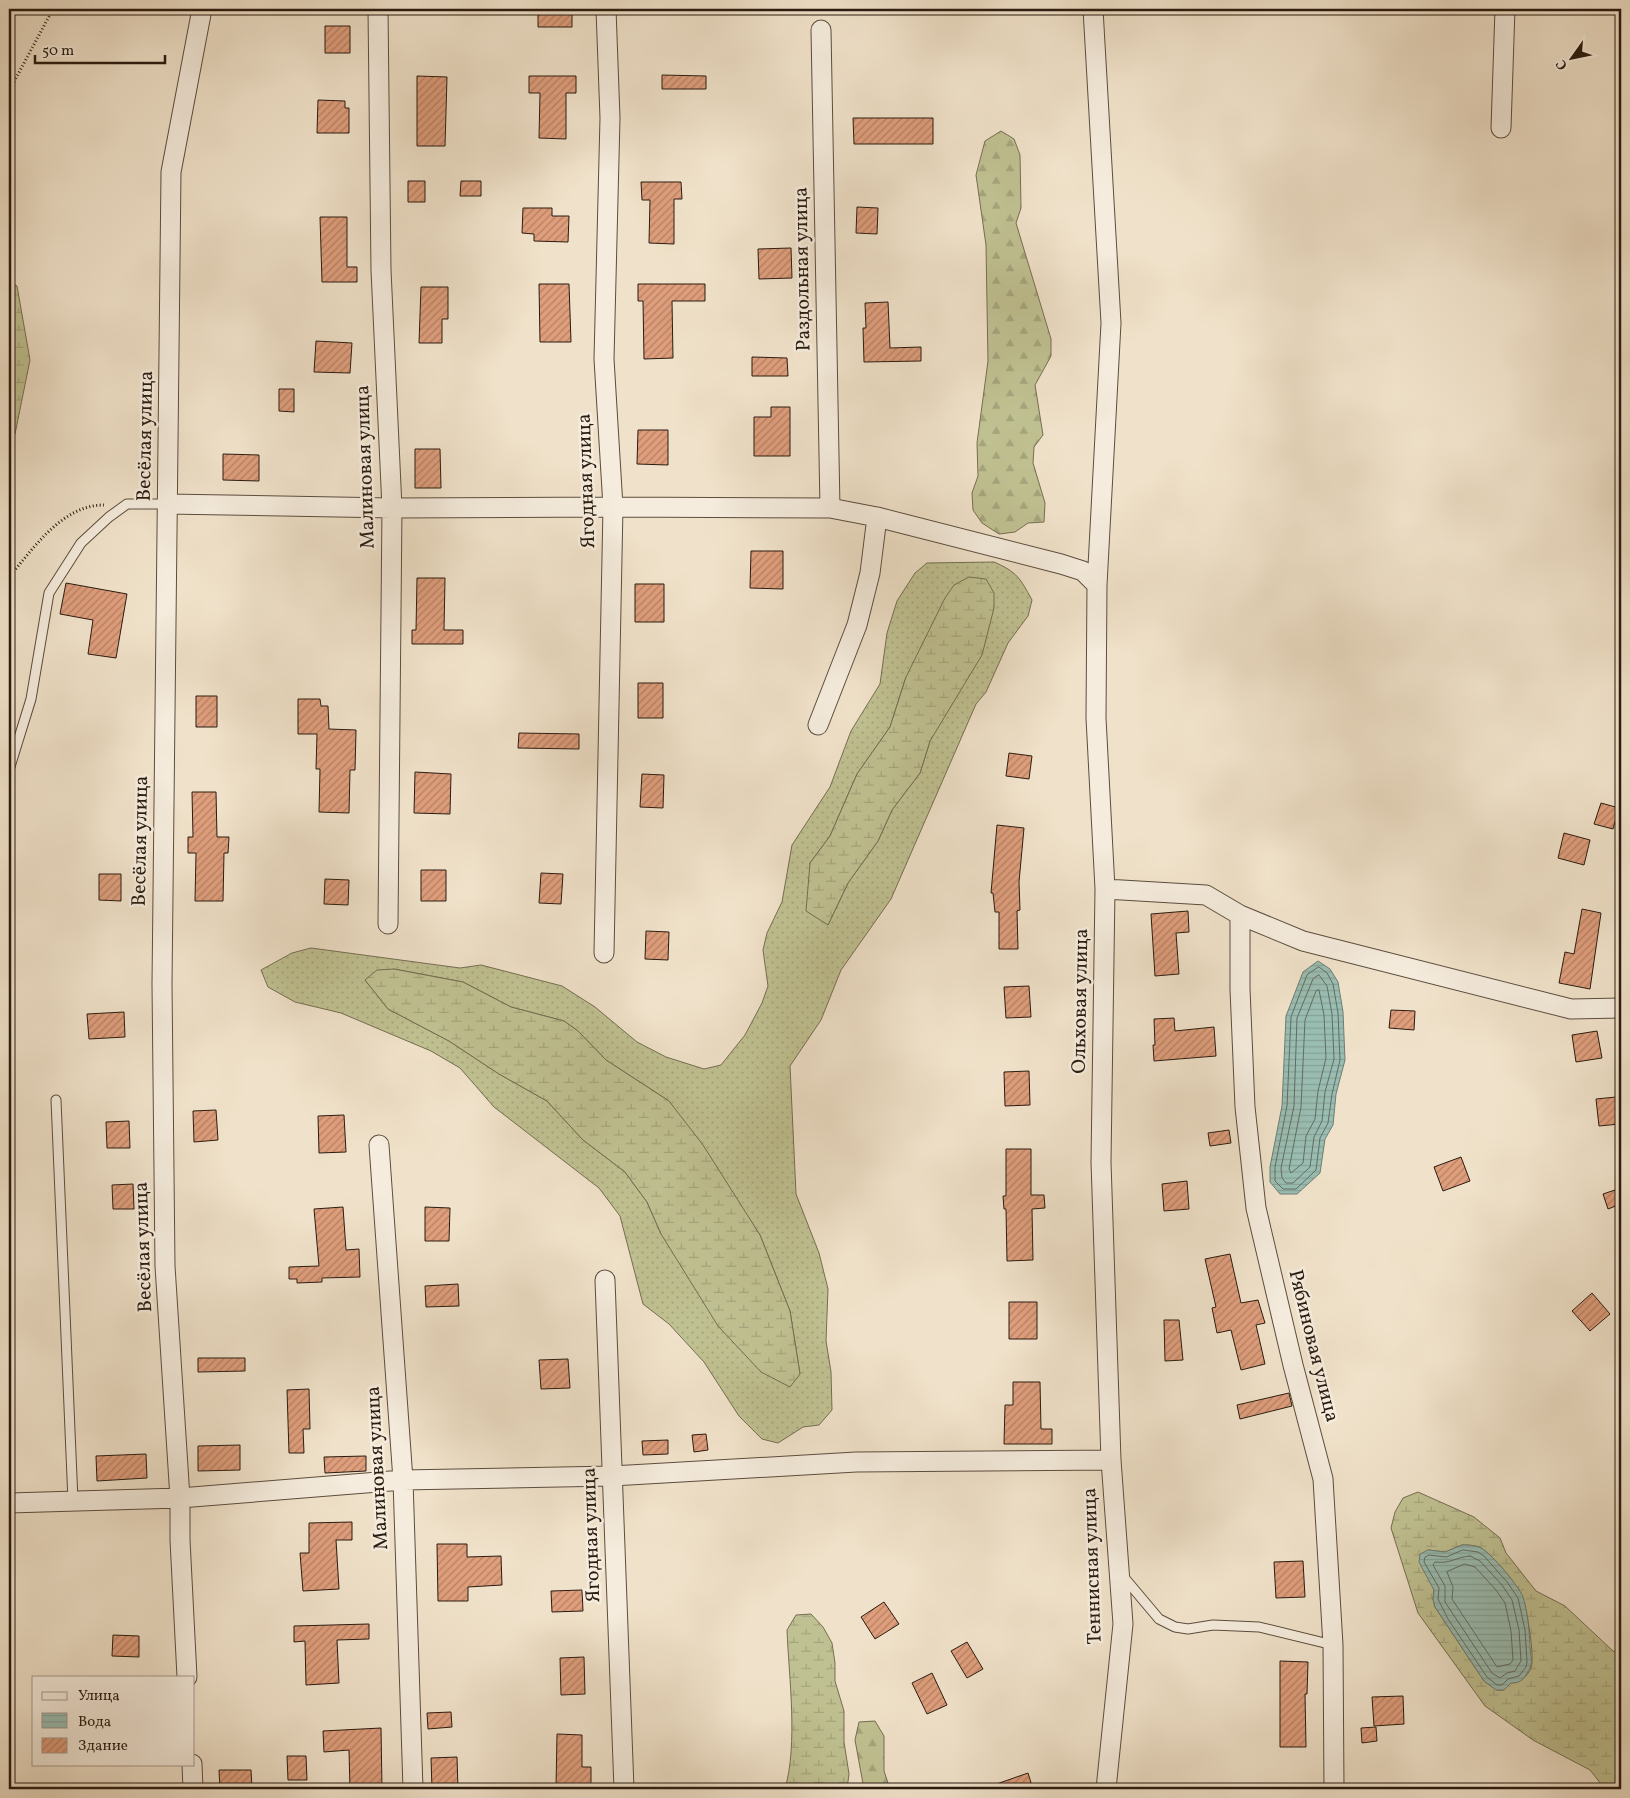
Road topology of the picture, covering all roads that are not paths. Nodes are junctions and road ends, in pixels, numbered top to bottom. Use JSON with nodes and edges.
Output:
{"nodes":[{"id":1,"x":202,"y":9,"type":"edge"},
{"id":2,"x":378,"y":9,"type":"edge"},
{"id":3,"x":606,"y":9,"type":"edge"},
{"id":4,"x":1093,"y":9,"type":"edge"},
{"id":5,"x":1505,"y":9,"type":"edge"},
{"id":6,"x":821,"y":30,"type":"dead end"},
{"id":7,"x":1500,"y":128,"type":"dead end"},
{"id":8,"x":167,"y":504,"type":"junction"},
{"id":9,"x":614,"y":506,"type":"junction"},
{"id":10,"x":392,"y":508,"type":"junction"},
{"id":11,"x":830,"y":508,"type":"junction"},
{"id":12,"x":877,"y":517,"type":"junction"},
{"id":13,"x":1097,"y":585,"type":"junction"},
{"id":14,"x":818,"y":725,"type":"dead end"},
{"id":15,"x":9,"y":770,"type":"edge"},
{"id":16,"x":1105,"y":889,"type":"junction"},
{"id":17,"x":1240,"y":915,"type":"junction"},
{"id":18,"x":388,"y":924,"type":"dead end"},
{"id":19,"x":604,"y":952,"type":"dead end"},
{"id":20,"x":1621,"y":1008,"type":"edge"},
{"id":21,"x":56,"y":1100,"type":"dead end"},
{"id":22,"x":379,"y":1145,"type":"dead end"},
{"id":23,"x":605,"y":1280,"type":"dead end"},
{"id":24,"x":1111,"y":1460,"type":"junction"},
{"id":25,"x":612,"y":1476,"type":"junction"},
{"id":26,"x":403,"y":1480,"type":"junction"},
{"id":27,"x":180,"y":1498,"type":"junction"},
{"id":28,"x":73,"y":1501,"type":"junction"},
{"id":29,"x":9,"y":1503,"type":"edge"},
{"id":30,"x":1120,"y":1572,"type":"junction"},
{"id":31,"x":1334,"y":1645,"type":"junction"},
{"id":32,"x":187,"y":1676,"type":"edge"},
{"id":33,"x":192,"y":1766,"type":"edge"},
{"id":34,"x":193,"y":1789,"type":"edge"},
{"id":35,"x":413,"y":1789,"type":"edge"},
{"id":36,"x":624,"y":1789,"type":"edge"},
{"id":37,"x":1106,"y":1789,"type":"edge"},
{"id":38,"x":1334,"y":1789,"type":"edge"}],
"edges":[{"from":1,"to":8,"type":"street","name":"Весёлая улица"},
{"from":2,"to":10,"type":"street","name":"Малиновая улица"},
{"from":3,"to":9,"type":"street","name":"Ягодная улица"},
{"from":4,"to":13,"type":"street","name":"Ольховая улица"},
{"from":5,"to":7,"type":"street"},
{"from":6,"to":11,"type":"street","name":"Раздольная улица"},
{"from":8,"to":10,"type":"street"},
{"from":8,"to":15,"type":"lane"},
{"from":8,"to":27,"type":"street","name":"Весёлая улица"},
{"from":9,"to":10,"type":"street"},
{"from":9,"to":11,"type":"street"},
{"from":9,"to":19,"type":"street","name":"Ягодная улица"},
{"from":10,"to":18,"type":"street","name":"Малиновая улица"},
{"from":11,"to":12,"type":"street"},
{"from":12,"to":13,"type":"street"},
{"from":12,"to":14,"type":"street"},
{"from":13,"to":16,"type":"street","name":"Ольховая улица"},
{"from":16,"to":17,"type":"street"},
{"from":16,"to":24,"type":"street","name":"Ольховая улица"},
{"from":17,"to":20,"type":"street"},
{"from":17,"to":31,"type":"street","name":"Рябиновая улица"},
{"from":21,"to":28,"type":"lane"},
{"from":22,"to":26,"type":"street","name":"Малиновая улица"},
{"from":23,"to":25,"type":"street","name":"Ягодная улица"},
{"from":24,"to":25,"type":"street"},
{"from":24,"to":30,"type":"street","name":"Теннисная улица"},
{"from":25,"to":26,"type":"street"},
{"from":25,"to":36,"type":"street","name":"Ягодная улица"},
{"from":26,"to":27,"type":"street"},
{"from":26,"to":35,"type":"street","name":"Малиновая улица"},
{"from":27,"to":28,"type":"street"},
{"from":27,"to":32,"type":"street","name":"Весёлая улица"},
{"from":28,"to":29,"type":"street"},
{"from":30,"to":31,"type":"lane"},
{"from":30,"to":37,"type":"street","name":"Теннисная улица"},
{"from":31,"to":38,"type":"street","name":"Рябиновая улица"},
{"from":33,"to":34,"type":"street"}]}
